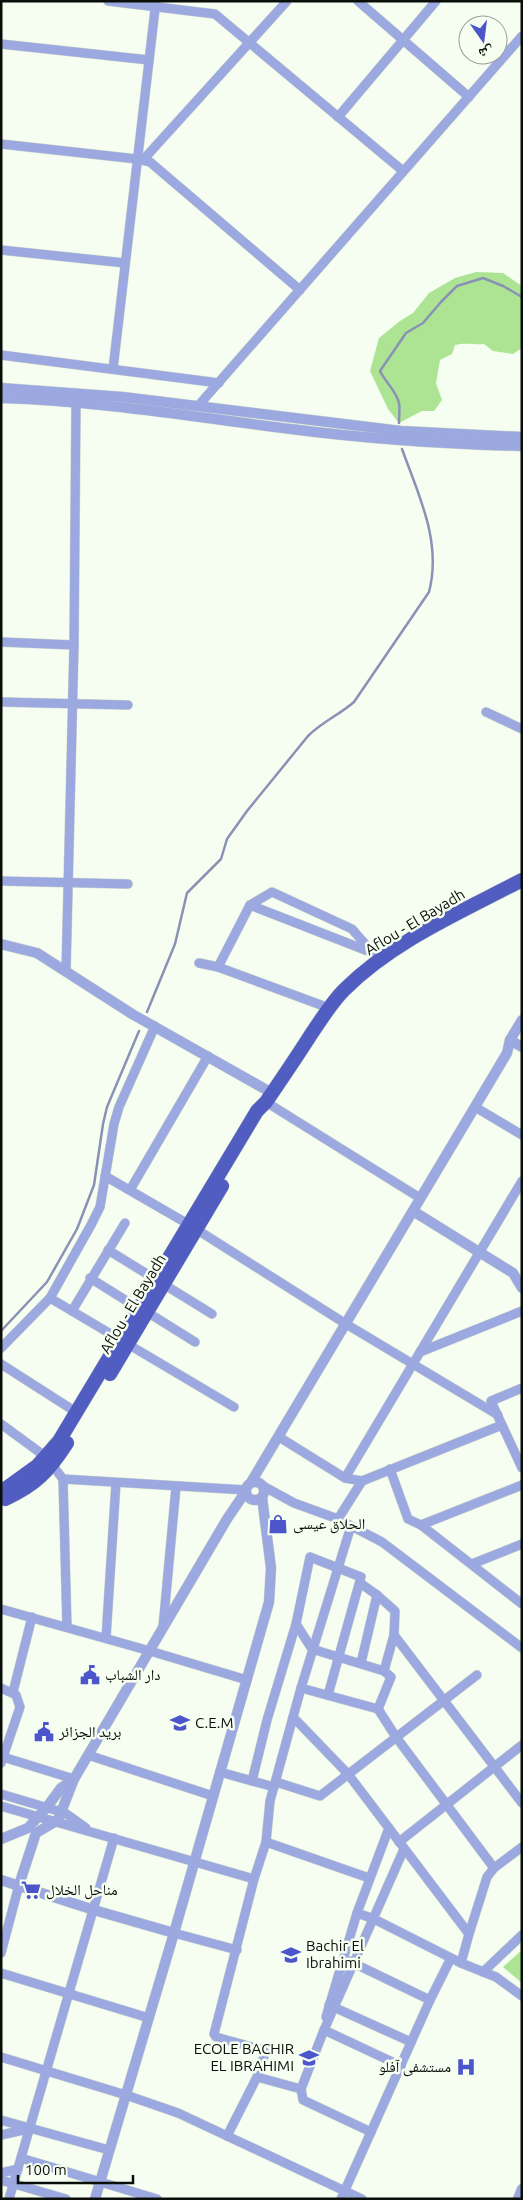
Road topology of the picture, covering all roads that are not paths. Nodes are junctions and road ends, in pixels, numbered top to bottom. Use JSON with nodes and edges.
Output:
{"nodes":[{"id":1,"x":108,"y":1,"type":"edge"},
{"id":2,"x":287,"y":1,"type":"edge"},
{"id":3,"x":358,"y":1,"type":"edge"},
{"id":4,"x":436,"y":1,"type":"edge"},
{"id":5,"x":156,"y":4,"type":"edge"},
{"id":6,"x":522,"y":36,"type":"edge"},
{"id":7,"x":403,"y":40,"type":"junction"},
{"id":8,"x":250,"y":43,"type":"junction"},
{"id":9,"x":1,"y":44,"type":"edge"},
{"id":10,"x":149,"y":60,"type":"junction"},
{"id":11,"x":469,"y":97,"type":"junction"},
{"id":12,"x":338,"y":117,"type":"junction"},
{"id":13,"x":1,"y":144,"type":"edge"},
{"id":14,"x":140,"y":159,"type":"junction"},
{"id":15,"x":403,"y":172,"type":"junction"},
{"id":16,"x":1,"y":250,"type":"edge"},
{"id":17,"x":125,"y":263,"type":"junction"},
{"id":18,"x":300,"y":290,"type":"junction"},
{"id":19,"x":1,"y":355,"type":"edge"},
{"id":20,"x":112,"y":369,"type":"junction"},
{"id":21,"x":218,"y":383,"type":"junction"},
{"id":22,"x":1,"y":388,"type":"edge"},
{"id":23,"x":1,"y":398,"type":"edge"},
{"id":24,"x":76,"y":402,"type":"junction"},
{"id":25,"x":198,"y":406,"type":"junction"},
{"id":26,"x":522,"y":437,"type":"edge"},
{"id":27,"x":522,"y":446,"type":"edge"},
{"id":28,"x":1,"y":642,"type":"edge"},
{"id":29,"x":74,"y":645,"type":"junction"},
{"id":30,"x":1,"y":702,"type":"edge"},
{"id":31,"x":73,"y":704,"type":"junction"},
{"id":32,"x":128,"y":705,"type":"dead end"},
{"id":33,"x":486,"y":712,"type":"dead end"},
{"id":34,"x":522,"y":729,"type":"edge"},
{"id":35,"x":522,"y":880,"type":"edge"},
{"id":36,"x":1,"y":882,"type":"edge"},
{"id":37,"x":69,"y":883,"type":"junction"},
{"id":38,"x":128,"y":884,"type":"dead end"},
{"id":39,"x":250,"y":905,"type":"junction"},
{"id":40,"x":1,"y":944,"type":"edge"},
{"id":41,"x":378,"y":956,"type":"junction"},
{"id":42,"x":199,"y":963,"type":"dead end"},
{"id":43,"x":218,"y":967,"type":"junction"},
{"id":44,"x":66,"y":971,"type":"junction"},
{"id":45,"x":329,"y":1008,"type":"junction"},
{"id":46,"x":155,"y":1026,"type":"junction"},
{"id":47,"x":521,"y":1026,"type":"edge"},
{"id":48,"x":516,"y":1044,"type":"edge"},
{"id":49,"x":208,"y":1056,"type":"junction"},
{"id":50,"x":269,"y":1097,"type":"junction"},
{"id":51,"x":474,"y":1107,"type":"junction"},
{"id":52,"x":522,"y":1135,"type":"edge"},
{"id":53,"x":105,"y":1176,"type":"junction"},
{"id":54,"x":522,"y":1181,"type":"edge"},
{"id":55,"x":130,"y":1190,"type":"junction"},
{"id":56,"x":420,"y":1198,"type":"junction"},
{"id":57,"x":413,"y":1211,"type":"junction"},
{"id":58,"x":125,"y":1223,"type":"dead end"},
{"id":59,"x":192,"y":1227,"type":"junction"},
{"id":60,"x":108,"y":1250,"type":"junction"},
{"id":61,"x":478,"y":1251,"type":"junction"},
{"id":62,"x":517,"y":1271,"type":"edge"},
{"id":63,"x":90,"y":1278,"type":"junction"},
{"id":64,"x":159,"y":1281,"type":"junction"},
{"id":65,"x":522,"y":1288,"type":"edge"},
{"id":66,"x":50,"y":1298,"type":"junction"},
{"id":67,"x":142,"y":1310,"type":"junction"},
{"id":68,"x":522,"y":1310,"type":"edge"},
{"id":69,"x":72,"y":1311,"type":"junction"},
{"id":70,"x":212,"y":1314,"type":"dead end"},
{"id":71,"x":346,"y":1324,"type":"junction"},
{"id":72,"x":124,"y":1341,"type":"junction"},
{"id":73,"x":196,"y":1342,"type":"dead end"},
{"id":74,"x":1,"y":1348,"type":"edge"},
{"id":75,"x":420,"y":1352,"type":"junction"},
{"id":76,"x":412,"y":1363,"type":"junction"},
{"id":77,"x":1,"y":1364,"type":"edge"},
{"id":78,"x":522,"y":1388,"type":"edge"},
{"id":79,"x":234,"y":1407,"type":"dead end"},
{"id":80,"x":76,"y":1412,"type":"junction"},
{"id":81,"x":498,"y":1415,"type":"junction"},
{"id":82,"x":1,"y":1424,"type":"edge"},
{"id":83,"x":502,"y":1425,"type":"junction"},
{"id":84,"x":279,"y":1437,"type":"junction"},
{"id":85,"x":522,"y":1442,"type":"edge"},
{"id":86,"x":512,"y":1446,"type":"junction"},
{"id":87,"x":270,"y":1451,"type":"junction"},
{"id":88,"x":50,"y":1461,"type":"junction"},
{"id":89,"x":522,"y":1468,"type":"edge"},
{"id":90,"x":390,"y":1469,"type":"junction"},
{"id":91,"x":345,"y":1478,"type":"junction"},
{"id":92,"x":63,"y":1479,"type":"junction"},
{"id":93,"x":362,"y":1481,"type":"junction"},
{"id":94,"x":116,"y":1483,"type":"junction"},
{"id":95,"x":262,"y":1485,"type":"junction"},
{"id":96,"x":522,"y":1485,"type":"edge"},
{"id":97,"x":176,"y":1487,"type":"junction"},
{"id":98,"x":247,"y":1488,"type":"junction"},
{"id":99,"x":1,"y":1492,"type":"edge"},
{"id":100,"x":258,"y":1499,"type":"junction"},
{"id":101,"x":1,"y":1500,"type":"edge"},
{"id":102,"x":294,"y":1503,"type":"junction"},
{"id":103,"x":227,"y":1519,"type":"junction"},
{"id":104,"x":338,"y":1519,"type":"junction"},
{"id":105,"x":421,"y":1525,"type":"junction"},
{"id":106,"x":351,"y":1526,"type":"junction"},
{"id":107,"x":522,"y":1544,"type":"edge"},
{"id":108,"x":472,"y":1564,"type":"junction"},
{"id":109,"x":337,"y":1568,"type":"junction"},
{"id":110,"x":360,"y":1583,"type":"junction"},
{"id":111,"x":378,"y":1595,"type":"junction"},
{"id":112,"x":522,"y":1604,"type":"edge"},
{"id":113,"x":2,"y":1612,"type":"edge"},
{"id":114,"x":32,"y":1617,"type":"junction"},
{"id":115,"x":296,"y":1624,"type":"junction"},
{"id":116,"x":67,"y":1627,"type":"junction"},
{"id":117,"x":162,"y":1630,"type":"junction"},
{"id":118,"x":394,"y":1635,"type":"junction"},
{"id":119,"x":106,"y":1638,"type":"junction"},
{"id":120,"x":522,"y":1648,"type":"edge"},
{"id":121,"x":312,"y":1649,"type":"junction"},
{"id":122,"x":150,"y":1650,"type":"junction"},
{"id":123,"x":338,"y":1656,"type":"junction"},
{"id":124,"x":361,"y":1663,"type":"junction"},
{"id":125,"x":384,"y":1671,"type":"junction"},
{"id":126,"x":477,"y":1675,"type":"dead end"},
{"id":127,"x":247,"y":1680,"type":"junction"},
{"id":128,"x":1,"y":1688,"type":"edge"},
{"id":129,"x":301,"y":1688,"type":"junction"},
{"id":130,"x":13,"y":1692,"type":"junction"},
{"id":131,"x":328,"y":1695,"type":"junction"},
{"id":132,"x":444,"y":1700,"type":"junction"},
{"id":133,"x":378,"y":1709,"type":"junction"},
{"id":134,"x":293,"y":1717,"type":"junction"},
{"id":135,"x":396,"y":1737,"type":"junction"},
{"id":136,"x":522,"y":1745,"type":"edge"},
{"id":137,"x":88,"y":1755,"type":"junction"},
{"id":138,"x":2,"y":1760,"type":"edge"},
{"id":139,"x":494,"y":1767,"type":"junction"},
{"id":140,"x":220,"y":1772,"type":"junction"},
{"id":141,"x":348,"y":1774,"type":"junction"},
{"id":142,"x":74,"y":1779,"type":"junction"},
{"id":143,"x":252,"y":1781,"type":"junction"},
{"id":144,"x":275,"y":1784,"type":"junction"},
{"id":145,"x":1,"y":1794,"type":"edge"},
{"id":146,"x":214,"y":1796,"type":"junction"},
{"id":147,"x":522,"y":1803,"type":"edge"},
{"id":148,"x":446,"y":1804,"type":"junction"},
{"id":149,"x":1,"y":1806,"type":"edge"},
{"id":150,"x":47,"y":1807,"type":"junction"},
{"id":151,"x":62,"y":1812,"type":"junction"},
{"id":152,"x":39,"y":1817,"type":"junction"},
{"id":153,"x":56,"y":1821,"type":"junction"},
{"id":154,"x":389,"y":1828,"type":"junction"},
{"id":155,"x":88,"y":1830,"type":"junction"},
{"id":156,"x":114,"y":1838,"type":"junction"},
{"id":157,"x":1,"y":1839,"type":"edge"},
{"id":158,"x":266,"y":1842,"type":"junction"},
{"id":159,"x":401,"y":1845,"type":"junction"},
{"id":160,"x":522,"y":1847,"type":"edge"},
{"id":161,"x":195,"y":1860,"type":"junction"},
{"id":162,"x":494,"y":1868,"type":"junction"},
{"id":163,"x":369,"y":1878,"type":"junction"},
{"id":164,"x":254,"y":1879,"type":"junction"},
{"id":165,"x":1,"y":1880,"type":"edge"},
{"id":166,"x":19,"y":1885,"type":"junction"},
{"id":167,"x":94,"y":1910,"type":"junction"},
{"id":168,"x":357,"y":1913,"type":"junction"},
{"id":169,"x":374,"y":1919,"type":"junction"},
{"id":170,"x":174,"y":1933,"type":"junction"},
{"id":171,"x":469,"y":1934,"type":"junction"},
{"id":172,"x":522,"y":1935,"type":"edge"},
{"id":173,"x":237,"y":1950,"type":"junction"},
{"id":174,"x":1,"y":1953,"type":"edge"},
{"id":175,"x":451,"y":1958,"type":"junction"},
{"id":176,"x":343,"y":1959,"type":"junction"},
{"id":177,"x":461,"y":1963,"type":"junction"},
{"id":178,"x":354,"y":1964,"type":"junction"},
{"id":179,"x":483,"y":1972,"type":"junction"},
{"id":180,"x":1,"y":1973,"type":"edge"},
{"id":181,"x":69,"y":1993,"type":"junction"},
{"id":182,"x":522,"y":1996,"type":"edge"},
{"id":183,"x":430,"y":2000,"type":"junction"},
{"id":184,"x":332,"y":2006,"type":"junction"},
{"id":185,"x":148,"y":2018,"type":"junction"},
{"id":186,"x":324,"y":2030,"type":"junction"},
{"id":187,"x":411,"y":2042,"type":"junction"},
{"id":188,"x":1,"y":2058,"type":"edge"},
{"id":189,"x":401,"y":2066,"type":"junction"},
{"id":190,"x":47,"y":2070,"type":"junction"},
{"id":191,"x":257,"y":2077,"type":"junction"},
{"id":192,"x":301,"y":2089,"type":"junction"},
{"id":193,"x":126,"y":2095,"type":"junction"},
{"id":194,"x":1,"y":2120,"type":"edge"},
{"id":195,"x":30,"y":2129,"type":"junction"},
{"id":196,"x":370,"y":2132,"type":"junction"},
{"id":197,"x":1,"y":2135,"type":"edge"},
{"id":198,"x":227,"y":2136,"type":"junction"},
{"id":199,"x":109,"y":2150,"type":"junction"},
{"id":200,"x":21,"y":2158,"type":"junction"},
{"id":201,"x":18,"y":2169,"type":"junction"},
{"id":202,"x":1,"y":2173,"type":"edge"},
{"id":203,"x":1,"y":2180,"type":"edge"},
{"id":204,"x":100,"y":2182,"type":"junction"},
{"id":205,"x":13,"y":2184,"type":"junction"},
{"id":206,"x":522,"y":2189,"type":"edge"},
{"id":207,"x":342,"y":2195,"type":"edge"},
{"id":208,"x":9,"y":2199,"type":"edge"},
{"id":209,"x":66,"y":2199,"type":"edge"},
{"id":210,"x":95,"y":2199,"type":"edge"},
{"id":211,"x":157,"y":2199,"type":"edge"},
{"id":212,"x":362,"y":2199,"type":"edge"},
{"id":213,"x":518,"y":2199,"type":"edge"}],
"edges":[{"from":1,"to":5,"type":"street"},
{"from":2,"to":8,"type":"street"},
{"from":3,"to":7,"type":"street"},
{"from":4,"to":7,"type":"street"},
{"from":5,"to":8,"type":"street"},
{"from":5,"to":10,"type":"street"},
{"from":6,"to":11,"type":"street"},
{"from":7,"to":11,"type":"street"},
{"from":7,"to":12,"type":"street"},
{"from":8,"to":12,"type":"street"},
{"from":8,"to":14,"type":"street"},
{"from":9,"to":10,"type":"street"},
{"from":10,"to":14,"type":"street"},
{"from":11,"to":15,"type":"street"},
{"from":12,"to":15,"type":"street"},
{"from":13,"to":14,"type":"street"},
{"from":14,"to":17,"type":"street"},
{"from":14,"to":18,"type":"street"},
{"from":15,"to":18,"type":"street"},
{"from":16,"to":17,"type":"street"},
{"from":17,"to":20,"type":"street"},
{"from":18,"to":21,"type":"street"},
{"from":19,"to":20,"type":"street"},
{"from":20,"to":21,"type":"street"},
{"from":21,"to":25,"type":"street"},
{"from":22,"to":25,"type":"street"},
{"from":23,"to":24,"type":"street"},
{"from":24,"to":27,"type":"street"},
{"from":24,"to":29,"type":"street"},
{"from":25,"to":26,"type":"street"},
{"from":28,"to":29,"type":"street"},
{"from":29,"to":31,"type":"street"},
{"from":30,"to":31,"type":"street"},
{"from":31,"to":32,"type":"street"},
{"from":31,"to":37,"type":"street"},
{"from":33,"to":34,"type":"street"},
{"from":35,"to":41,"type":"main road","name":"Aflou - El Bayadh"},
{"from":36,"to":37,"type":"street"},
{"from":37,"to":38,"type":"street"},
{"from":37,"to":44,"type":"street"},
{"from":39,"to":41,"type":"street"},
{"from":39,"to":41,"type":"street"},
{"from":39,"to":43,"type":"street"},
{"from":40,"to":44,"type":"street"},
{"from":41,"to":45,"type":"main road","name":"Aflou - El Bayadh"},
{"from":42,"to":43,"type":"street"},
{"from":43,"to":45,"type":"street"},
{"from":44,"to":46,"type":"street"},
{"from":45,"to":50,"type":"main road","name":"Aflou - El Bayadh"},
{"from":46,"to":49,"type":"street"},
{"from":46,"to":53,"type":"street"},
{"from":47,"to":48,"type":"street"},
{"from":48,"to":51,"type":"street"},
{"from":49,"to":50,"type":"street"},
{"from":49,"to":55,"type":"street"},
{"from":50,"to":56,"type":"street"},
{"from":50,"to":59,"type":"main road","name":"Aflou - El Bayadh"},
{"from":51,"to":52,"type":"street"},
{"from":51,"to":56,"type":"street"},
{"from":53,"to":55,"type":"street"},
{"from":53,"to":66,"type":"street"},
{"from":54,"to":61,"type":"street"},
{"from":55,"to":59,"type":"street"},
{"from":56,"to":57,"type":"street"},
{"from":57,"to":61,"type":"street"},
{"from":57,"to":71,"type":"street"},
{"from":58,"to":60,"type":"street"},
{"from":59,"to":64,"type":"main road","name":"Aflou - El Bayadh"},
{"from":59,"to":71,"type":"street"},
{"from":60,"to":63,"type":"street"},
{"from":60,"to":64,"type":"street"},
{"from":61,"to":62,"type":"street"},
{"from":61,"to":75,"type":"street"},
{"from":62,"to":65,"type":"street"},
{"from":63,"to":67,"type":"street"},
{"from":63,"to":69,"type":"street"},
{"from":64,"to":67,"type":"main road","name":"Aflou - El Bayadh"},
{"from":64,"to":70,"type":"street"},
{"from":66,"to":69,"type":"street"},
{"from":66,"to":74,"type":"street"},
{"from":67,"to":72,"type":"main road","name":"Aflou - El Bayadh"},
{"from":67,"to":73,"type":"street"},
{"from":68,"to":75,"type":"street"},
{"from":69,"to":72,"type":"street"},
{"from":71,"to":76,"type":"street"},
{"from":71,"to":84,"type":"street"},
{"from":72,"to":79,"type":"street"},
{"from":72,"to":80,"type":"main road","name":"Aflou - El Bayadh"},
{"from":72,"to":88,"type":"main road","name":"Aflou - El Bayadh"},
{"from":75,"to":76,"type":"street"},
{"from":76,"to":81,"type":"street"},
{"from":76,"to":91,"type":"street"},
{"from":77,"to":80,"type":"street"},
{"from":78,"to":81,"type":"street"},
{"from":80,"to":88,"type":"main road","name":"Aflou - El Bayadh"},
{"from":81,"to":83,"type":"street"},
{"from":82,"to":88,"type":"street"},
{"from":83,"to":86,"type":"street"},
{"from":83,"to":90,"type":"street"},
{"from":84,"to":87,"type":"street"},
{"from":84,"to":91,"type":"street"},
{"from":85,"to":86,"type":"street"},
{"from":86,"to":89,"type":"street"},
{"from":87,"to":95,"type":"street"},
{"from":87,"to":98,"type":"street"},
{"from":88,"to":92,"type":"street"},
{"from":88,"to":99,"type":"main road","name":"Aflou - El Bayadh"},
{"from":88,"to":101,"type":"main road","name":"Aflou - El Bayadh"},
{"from":90,"to":93,"type":"street"},
{"from":90,"to":105,"type":"street"},
{"from":91,"to":93,"type":"street"},
{"from":92,"to":94,"type":"street"},
{"from":92,"to":116,"type":"street"},
{"from":93,"to":104,"type":"street"},
{"from":94,"to":97,"type":"street"},
{"from":94,"to":119,"type":"street"},
{"from":95,"to":98,"type":"street"},
{"from":95,"to":100,"type":"street"},
{"from":95,"to":102,"type":"street"},
{"from":96,"to":105,"type":"street"},
{"from":97,"to":98,"type":"street"},
{"from":97,"to":117,"type":"street"},
{"from":98,"to":100,"type":"street"},
{"from":98,"to":103,"type":"street"},
{"from":100,"to":102,"type":"street"},
{"from":100,"to":103,"type":"street"},
{"from":100,"to":127,"type":"street"},
{"from":102,"to":104,"type":"street"},
{"from":103,"to":117,"type":"street"},
{"from":104,"to":106,"type":"street"},
{"from":105,"to":108,"type":"street"},
{"from":106,"to":109,"type":"street"},
{"from":106,"to":120,"type":"street"},
{"from":107,"to":108,"type":"street"},
{"from":108,"to":112,"type":"street"},
{"from":109,"to":110,"type":"street"},
{"from":109,"to":115,"type":"street"},
{"from":109,"to":121,"type":"street"},
{"from":110,"to":111,"type":"street"},
{"from":110,"to":123,"type":"street"},
{"from":111,"to":118,"type":"street"},
{"from":111,"to":124,"type":"street"},
{"from":113,"to":114,"type":"street"},
{"from":114,"to":116,"type":"street"},
{"from":114,"to":130,"type":"street"},
{"from":115,"to":121,"type":"street"},
{"from":115,"to":143,"type":"street"},
{"from":116,"to":119,"type":"street"},
{"from":117,"to":122,"type":"street"},
{"from":118,"to":125,"type":"street"},
{"from":118,"to":132,"type":"street"},
{"from":119,"to":122,"type":"street"},
{"from":121,"to":123,"type":"street"},
{"from":121,"to":129,"type":"street"},
{"from":122,"to":127,"type":"street"},
{"from":122,"to":137,"type":"street"},
{"from":123,"to":124,"type":"street"},
{"from":123,"to":131,"type":"street"},
{"from":124,"to":125,"type":"street"},
{"from":125,"to":133,"type":"street"},
{"from":126,"to":132,"type":"street"},
{"from":127,"to":140,"type":"street"},
{"from":128,"to":130,"type":"street"},
{"from":129,"to":131,"type":"street"},
{"from":129,"to":134,"type":"street"},
{"from":130,"to":138,"type":"street"},
{"from":131,"to":133,"type":"street"},
{"from":132,"to":135,"type":"street"},
{"from":132,"to":139,"type":"street"},
{"from":133,"to":135,"type":"street"},
{"from":134,"to":141,"type":"street"},
{"from":134,"to":144,"type":"street"},
{"from":135,"to":141,"type":"street"},
{"from":135,"to":148,"type":"street"},
{"from":136,"to":139,"type":"street"},
{"from":137,"to":142,"type":"street"},
{"from":137,"to":146,"type":"street"},
{"from":138,"to":142,"type":"street"},
{"from":139,"to":147,"type":"street"},
{"from":139,"to":148,"type":"street"},
{"from":140,"to":143,"type":"street"},
{"from":140,"to":146,"type":"street"},
{"from":141,"to":144,"type":"street"},
{"from":141,"to":154,"type":"street"},
{"from":142,"to":150,"type":"street"},
{"from":142,"to":151,"type":"street"},
{"from":143,"to":144,"type":"street"},
{"from":144,"to":158,"type":"street"},
{"from":145,"to":150,"type":"street"},
{"from":146,"to":161,"type":"street"},
{"from":148,"to":159,"type":"street"},
{"from":148,"to":162,"type":"street"},
{"from":149,"to":152,"type":"street"},
{"from":150,"to":151,"type":"street"},
{"from":150,"to":152,"type":"street"},
{"from":151,"to":153,"type":"street"},
{"from":151,"to":155,"type":"street"},
{"from":152,"to":153,"type":"street"},
{"from":152,"to":157,"type":"street"},
{"from":153,"to":155,"type":"street"},
{"from":153,"to":166,"type":"street"},
{"from":154,"to":159,"type":"street"},
{"from":154,"to":163,"type":"street"},
{"from":155,"to":156,"type":"street"},
{"from":156,"to":161,"type":"street"},
{"from":156,"to":167,"type":"street"},
{"from":158,"to":163,"type":"street"},
{"from":158,"to":164,"type":"street"},
{"from":159,"to":169,"type":"street"},
{"from":159,"to":171,"type":"street"},
{"from":160,"to":162,"type":"street"},
{"from":161,"to":164,"type":"street"},
{"from":161,"to":170,"type":"street"},
{"from":162,"to":171,"type":"street"},
{"from":163,"to":168,"type":"street"},
{"from":164,"to":173,"type":"street"},
{"from":165,"to":166,"type":"street"},
{"from":166,"to":167,"type":"street"},
{"from":166,"to":174,"type":"street"},
{"from":167,"to":170,"type":"street"},
{"from":167,"to":181,"type":"street"},
{"from":168,"to":169,"type":"street"},
{"from":168,"to":176,"type":"street"},
{"from":169,"to":175,"type":"street"},
{"from":169,"to":178,"type":"street"},
{"from":170,"to":173,"type":"street"},
{"from":170,"to":185,"type":"street"},
{"from":171,"to":177,"type":"street"},
{"from":172,"to":179,"type":"street"},
{"from":173,"to":191,"type":"street"},
{"from":175,"to":177,"type":"street"},
{"from":175,"to":183,"type":"street"},
{"from":176,"to":178,"type":"street"},
{"from":176,"to":184,"type":"street"},
{"from":177,"to":179,"type":"street"},
{"from":178,"to":183,"type":"street"},
{"from":178,"to":184,"type":"street"},
{"from":179,"to":182,"type":"street"},
{"from":180,"to":181,"type":"street"},
{"from":181,"to":185,"type":"street"},
{"from":181,"to":190,"type":"street"},
{"from":183,"to":187,"type":"street"},
{"from":184,"to":186,"type":"street"},
{"from":184,"to":187,"type":"street"},
{"from":185,"to":193,"type":"street"},
{"from":186,"to":189,"type":"street"},
{"from":186,"to":192,"type":"street"},
{"from":187,"to":189,"type":"street"},
{"from":188,"to":190,"type":"street"},
{"from":189,"to":196,"type":"street"},
{"from":190,"to":193,"type":"street"},
{"from":190,"to":195,"type":"street"},
{"from":191,"to":192,"type":"street"},
{"from":191,"to":198,"type":"street"},
{"from":192,"to":196,"type":"street"},
{"from":193,"to":198,"type":"street"},
{"from":193,"to":199,"type":"street"},
{"from":194,"to":195,"type":"street"},
{"from":195,"to":197,"type":"street"},
{"from":195,"to":199,"type":"street"},
{"from":195,"to":200,"type":"street"},
{"from":196,"to":207,"type":"street"},
{"from":198,"to":207,"type":"street"},
{"from":199,"to":204,"type":"street"},
{"from":200,"to":201,"type":"street"},
{"from":200,"to":204,"type":"street"},
{"from":201,"to":202,"type":"street"},
{"from":201,"to":205,"type":"street"},
{"from":203,"to":205,"type":"street"},
{"from":204,"to":210,"type":"street"},
{"from":204,"to":211,"type":"street"},
{"from":205,"to":208,"type":"street"},
{"from":205,"to":209,"type":"street"},
{"from":206,"to":213,"type":"street"},
{"from":207,"to":212,"type":"street"}]}
